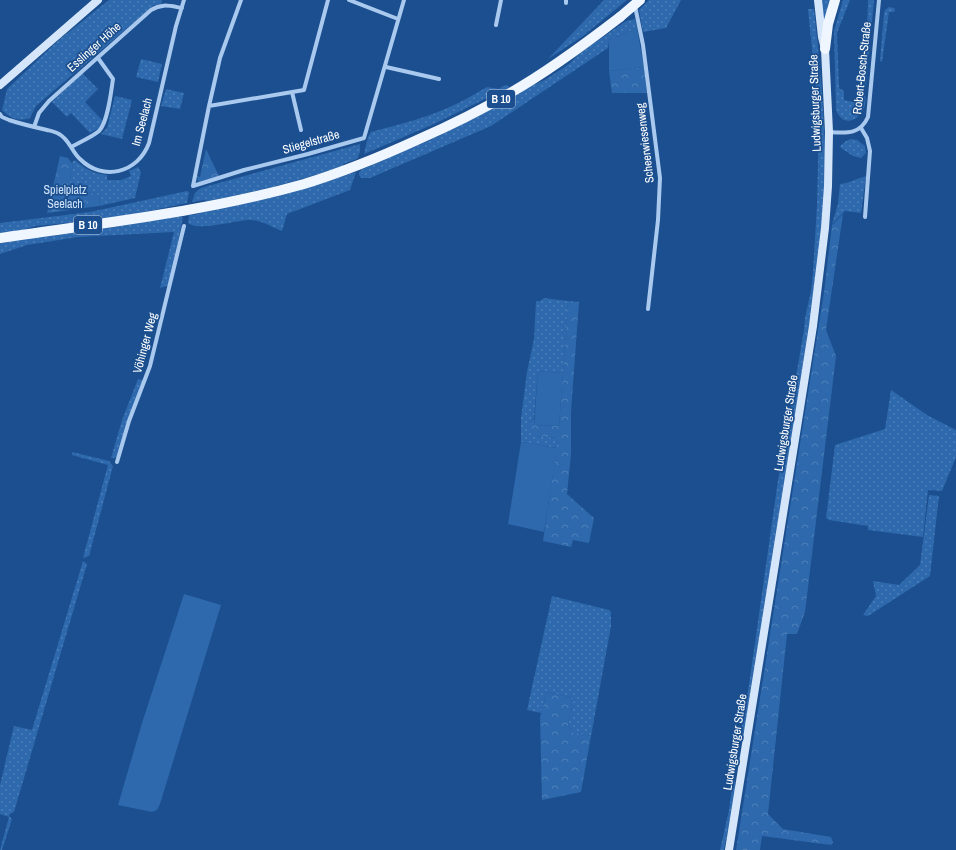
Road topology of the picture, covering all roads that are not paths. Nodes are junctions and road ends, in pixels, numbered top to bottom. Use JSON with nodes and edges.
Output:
{"nodes":[{"id":1,"x":98,"y":0,"type":"edge"},
{"id":2,"x":184,"y":0,"type":"edge"},
{"id":3,"x":241,"y":0,"type":"edge"},
{"id":4,"x":328,"y":0,"type":"edge"},
{"id":5,"x":349,"y":0,"type":"edge"},
{"id":6,"x":404,"y":0,"type":"edge"},
{"id":7,"x":501,"y":0,"type":"edge"},
{"id":8,"x":634,"y":0,"type":"edge"},
{"id":9,"x":640,"y":0,"type":"edge"},
{"id":10,"x":818,"y":0,"type":"edge"},
{"id":11,"x":835,"y":0,"type":"edge"},
{"id":12,"x":879,"y":0,"type":"edge"},
{"id":13,"x":182,"y":8,"type":"junction"},
{"id":14,"x":398,"y":19,"type":"junction"},
{"id":15,"x":496,"y":25,"type":"dead end"},
{"id":16,"x":824,"y":49,"type":"junction"},
{"id":17,"x":98,"y":58,"type":"junction"},
{"id":18,"x":386,"y":67,"type":"junction"},
{"id":19,"x":439,"y":79,"type":"dead end"},
{"id":20,"x":0,"y":85,"type":"edge"},
{"id":21,"x":292,"y":92,"type":"junction"},
{"id":22,"x":209,"y":106,"type":"junction"},
{"id":23,"x":0,"y":114,"type":"edge"},
{"id":24,"x":34,"y":127,"type":"junction"},
{"id":25,"x":861,"y":128,"type":"junction"},
{"id":26,"x":301,"y":130,"type":"dead end"},
{"id":27,"x":830,"y":132,"type":"junction"},
{"id":28,"x":71,"y":146,"type":"junction"},
{"id":29,"x":865,"y":217,"type":"dead end"},
{"id":30,"x":184,"y":226,"type":"dead end"},
{"id":31,"x":0,"y":238,"type":"edge"},
{"id":32,"x":648,"y":309,"type":"dead end"},
{"id":33,"x":117,"y":462,"type":"dead end"},
{"id":34,"x":729,"y":849,"type":"edge"}],
"edges":[{"from":1,"to":20,"type":"main road"},
{"from":2,"to":13,"type":"street","name":"Im Seelach"},
{"from":3,"to":22,"type":"street"},
{"from":4,"to":21,"type":"street"},
{"from":5,"to":14,"type":"street"},
{"from":6,"to":14,"type":"street","name":"Stiegelstraße"},
{"from":7,"to":15,"type":"street"},
{"from":8,"to":32,"type":"street","name":"Scheerwiesenweg"},
{"from":9,"to":31,"type":"main road","number":"B 10","bridge":true},
{"from":10,"to":16,"type":"main road","name":"Ludwigsburger Straße"},
{"from":11,"to":16,"type":"main road"},
{"from":12,"to":25,"type":"street","name":"Robert-Bosch-Straße"},
{"from":13,"to":17,"type":"street","name":"Esslinger Höhe"},
{"from":13,"to":28,"type":"street","name":"Im Seelach"},
{"from":14,"to":18,"type":"street","name":"Stiegelstraße"},
{"from":16,"to":27,"type":"main road","name":"Ludwigsburger Straße"},
{"from":17,"to":24,"type":"street","name":"Esslinger Höhe"},
{"from":17,"to":28,"type":"street"},
{"from":18,"to":19,"type":"street"},
{"from":18,"to":22,"type":"street","name":"Stiegelstraße"},
{"from":21,"to":22,"type":"street"},
{"from":21,"to":26,"type":"street"},
{"from":23,"to":24,"type":"street","name":"Im Seelach"},
{"from":24,"to":28,"type":"street","name":"Im Seelach"},
{"from":25,"to":27,"type":"street","name":"Robert-Bosch-Straße"},
{"from":25,"to":29,"type":"street"},
{"from":27,"to":34,"type":"main road","name":"Ludwigsburger Straße"},
{"from":30,"to":33,"type":"street","name":"Vöhinger Weg"}]}
